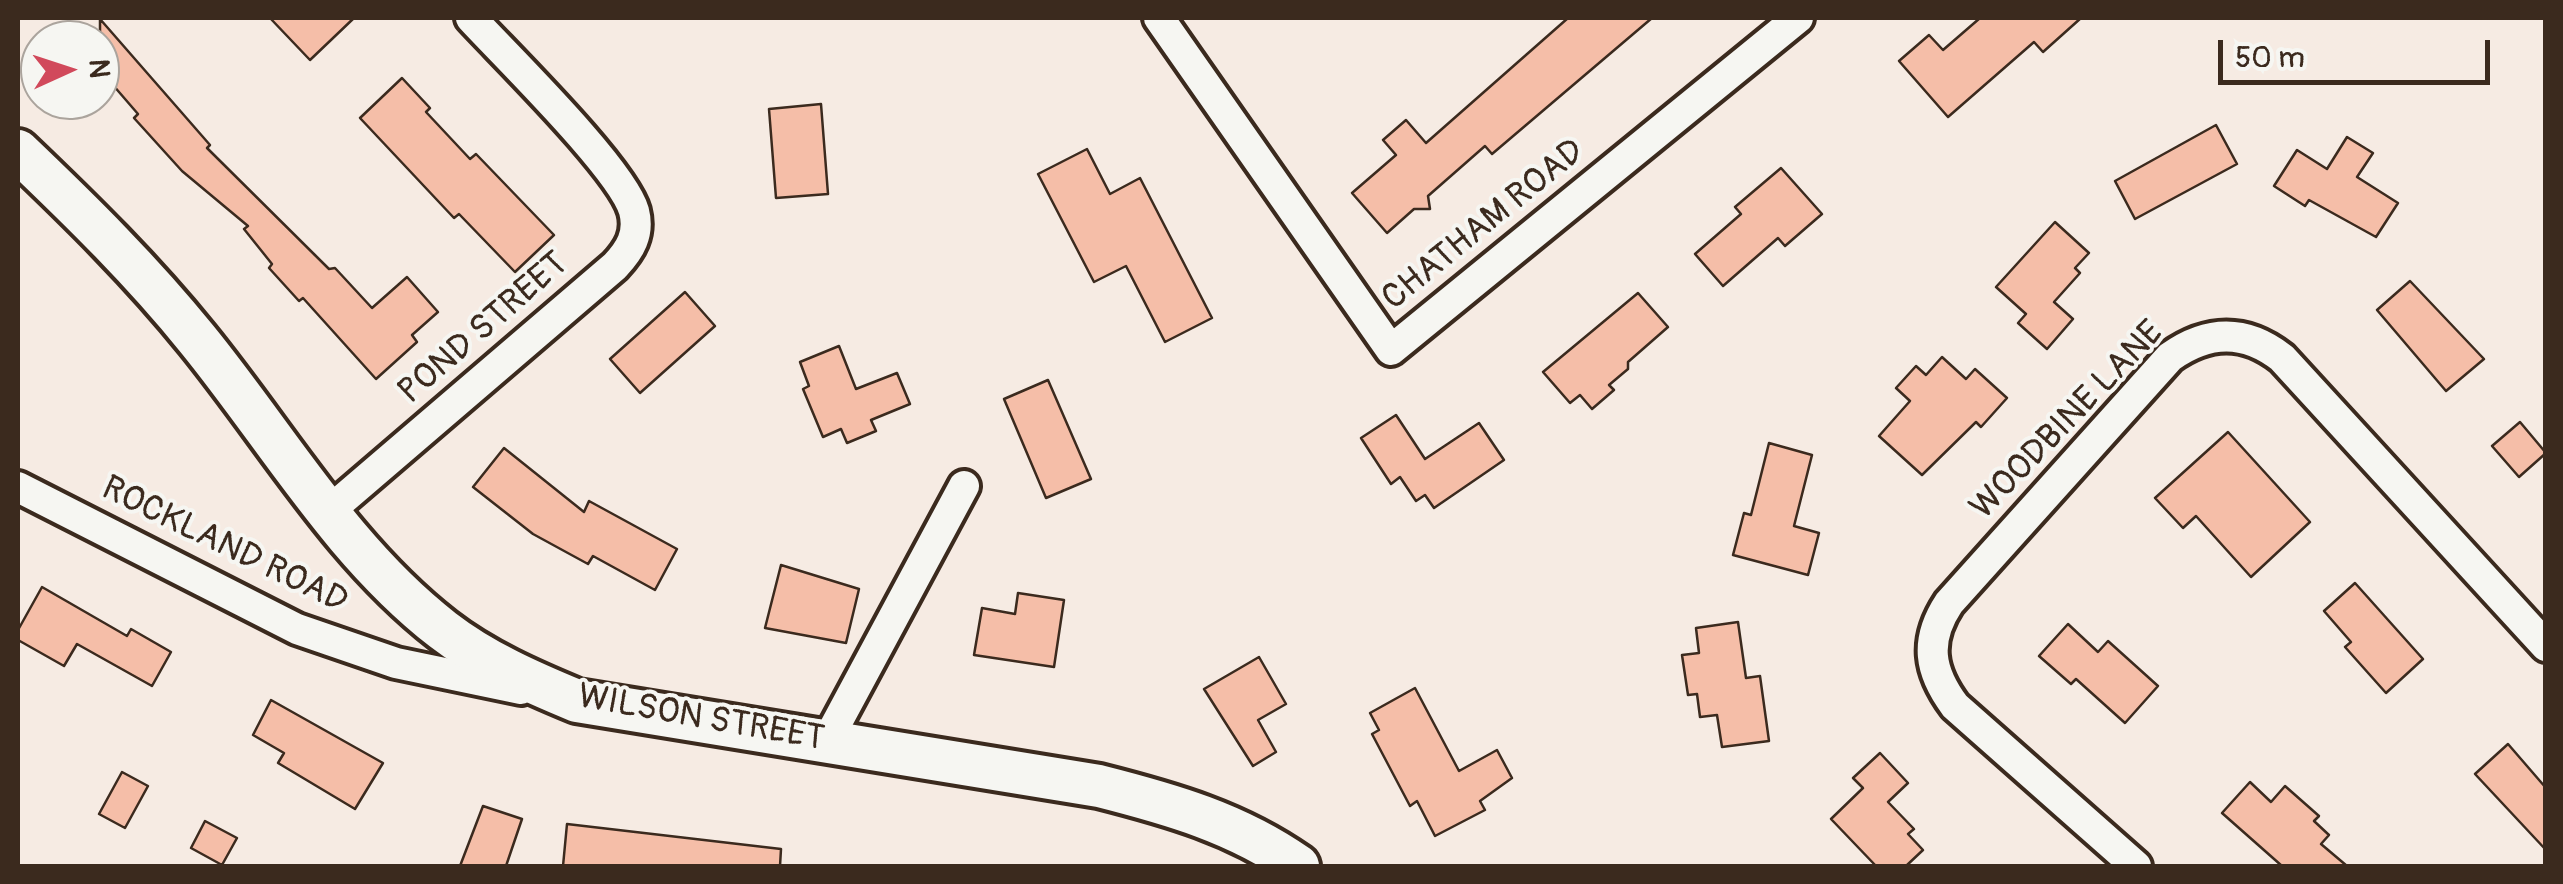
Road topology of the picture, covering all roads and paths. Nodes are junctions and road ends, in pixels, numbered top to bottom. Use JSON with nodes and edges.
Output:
{"nodes":[{"id":1,"x":470,"y":18,"type":"edge"},
{"id":2,"x":1159,"y":18,"type":"edge"},
{"id":3,"x":1798,"y":18,"type":"edge"},
{"id":4,"x":18,"y":151,"type":"edge"},
{"id":5,"x":964,"y":486,"type":"dead end"},
{"id":6,"x":18,"y":488,"type":"edge"},
{"id":7,"x":328,"y":512,"type":"junction"},
{"id":8,"x":2546,"y":646,"type":"edge"},
{"id":9,"x":578,"y":701,"type":"junction"},
{"id":10,"x":827,"y":741,"type":"junction"},
{"id":11,"x":1298,"y":866,"type":"edge"},
{"id":12,"x":2136,"y":866,"type":"edge"}],
"edges":[{"from":1,"to":7,"type":"street","name":"POND STREET"},
{"from":2,"to":3,"type":"street","name":"CHATHAM ROAD"},
{"from":4,"to":7,"type":"main road","name":"WILSON STREET"},
{"from":5,"to":10,"type":"street"},
{"from":6,"to":9,"type":"street","name":"ROCKLAND ROAD"},
{"from":7,"to":9,"type":"main road","name":"WILSON STREET"},
{"from":8,"to":12,"type":"street","name":"WOODBINE LANE"},
{"from":9,"to":10,"type":"main road","name":"WILSON STREET"},
{"from":10,"to":11,"type":"main road","name":"WILSON STREET"}]}
